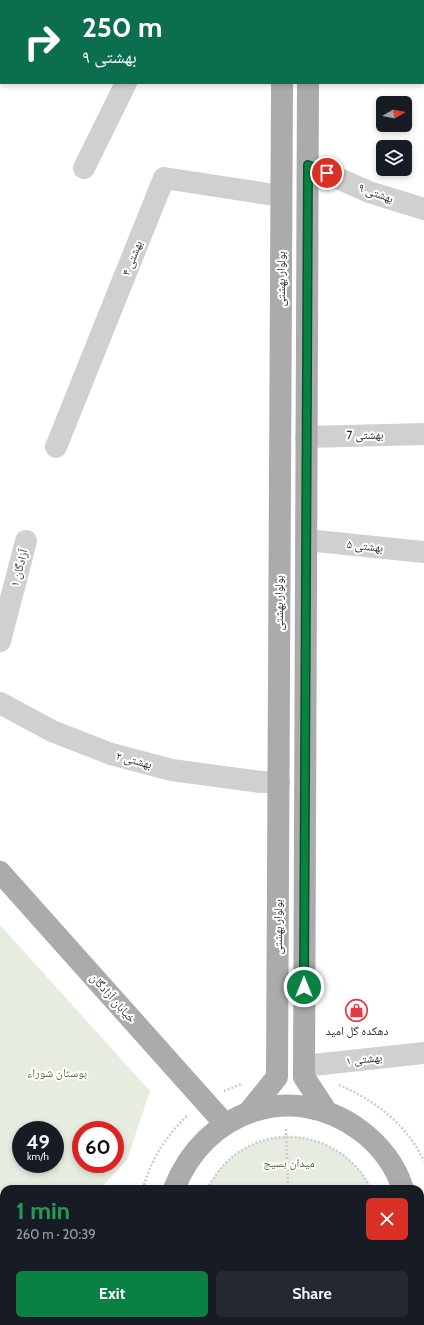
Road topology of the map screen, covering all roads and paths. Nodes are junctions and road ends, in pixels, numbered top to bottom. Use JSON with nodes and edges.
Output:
{"nodes":[{"id":1,"x":126,"y":84,"type":"edge"},
{"id":2,"x":281,"y":84,"type":"edge"},
{"id":3,"x":308,"y":84,"type":"edge"},
{"id":4,"x":308,"y":165,"type":"junction"},
{"id":5,"x":84,"y":168,"type":"dead end"},
{"id":6,"x":281,"y":196,"type":"junction"},
{"id":7,"x":424,"y":208,"type":"edge"},
{"id":8,"x":424,"y":434,"type":"edge"},
{"id":9,"x":306,"y":437,"type":"junction"},
{"id":10,"x":56,"y":447,"type":"dead end"},
{"id":11,"x":306,"y":540,"type":"junction"},
{"id":12,"x":26,"y":541,"type":"dead end"},
{"id":13,"x":424,"y":552,"type":"edge"},
{"id":14,"x":0,"y":641,"type":"edge"},
{"id":15,"x":0,"y":703,"type":"edge"},
{"id":16,"x":279,"y":782,"type":"junction"},
{"id":17,"x":0,"y":872,"type":"edge"},
{"id":18,"x":424,"y":1053,"type":"edge"},
{"id":19,"x":304,"y":1066,"type":"junction"},
{"id":20,"x":327,"y":1112,"type":"junction"},
{"id":21,"x":248,"y":1113,"type":"junction"},
{"id":22,"x":225,"y":1124,"type":"junction"},
{"id":23,"x":285,"y":1136,"type":"junction"},
{"id":24,"x":176,"y":1185,"type":"edge"},
{"id":25,"x":209,"y":1185,"type":"edge"},
{"id":26,"x":288,"y":1185,"type":"edge"},
{"id":27,"x":369,"y":1185,"type":"edge"},
{"id":28,"x":401,"y":1185,"type":"edge"}],
"edges":[{"from":1,"to":5,"type":"street"},
{"from":2,"to":6,"type":"main road","name":"بولوار بهشتی"},
{"from":3,"to":4,"type":"main road"},
{"from":4,"to":7,"type":"street","name":"بهشتی ۹"},
{"from":4,"to":9,"type":"main road"},
{"from":6,"to":10,"type":"street","name":"بهشتی ۴"},
{"from":6,"to":16,"type":"main road","name":"بولوار بهشتی"},
{"from":8,"to":9,"type":"street","name":"بهشتی 7"},
{"from":9,"to":11,"type":"main road"},
{"from":11,"to":13,"type":"street","name":"بهشتی ۵"},
{"from":11,"to":19,"type":"main road"},
{"from":12,"to":14,"type":"street","name":"آزادگان ۱"},
{"from":15,"to":16,"type":"street","name":"بهشتی ۲"},
{"from":16,"to":21,"type":"main road","name":"بولوار بهشتی"},
{"from":17,"to":22,"type":"main road","name":"خیابان آزادگان"},
{"from":18,"to":19,"type":"street","name":"بهشتی ۱"},
{"from":19,"to":20,"type":"main road"},
{"from":20,"to":21,"type":"main road"},
{"from":20,"to":28,"type":"main road"},
{"from":21,"to":22,"type":"main road"},
{"from":22,"to":24,"type":"main road"},
{"from":23,"to":25,"type":"path"},
{"from":23,"to":26,"type":"path"},
{"from":23,"to":27,"type":"path"}]}
